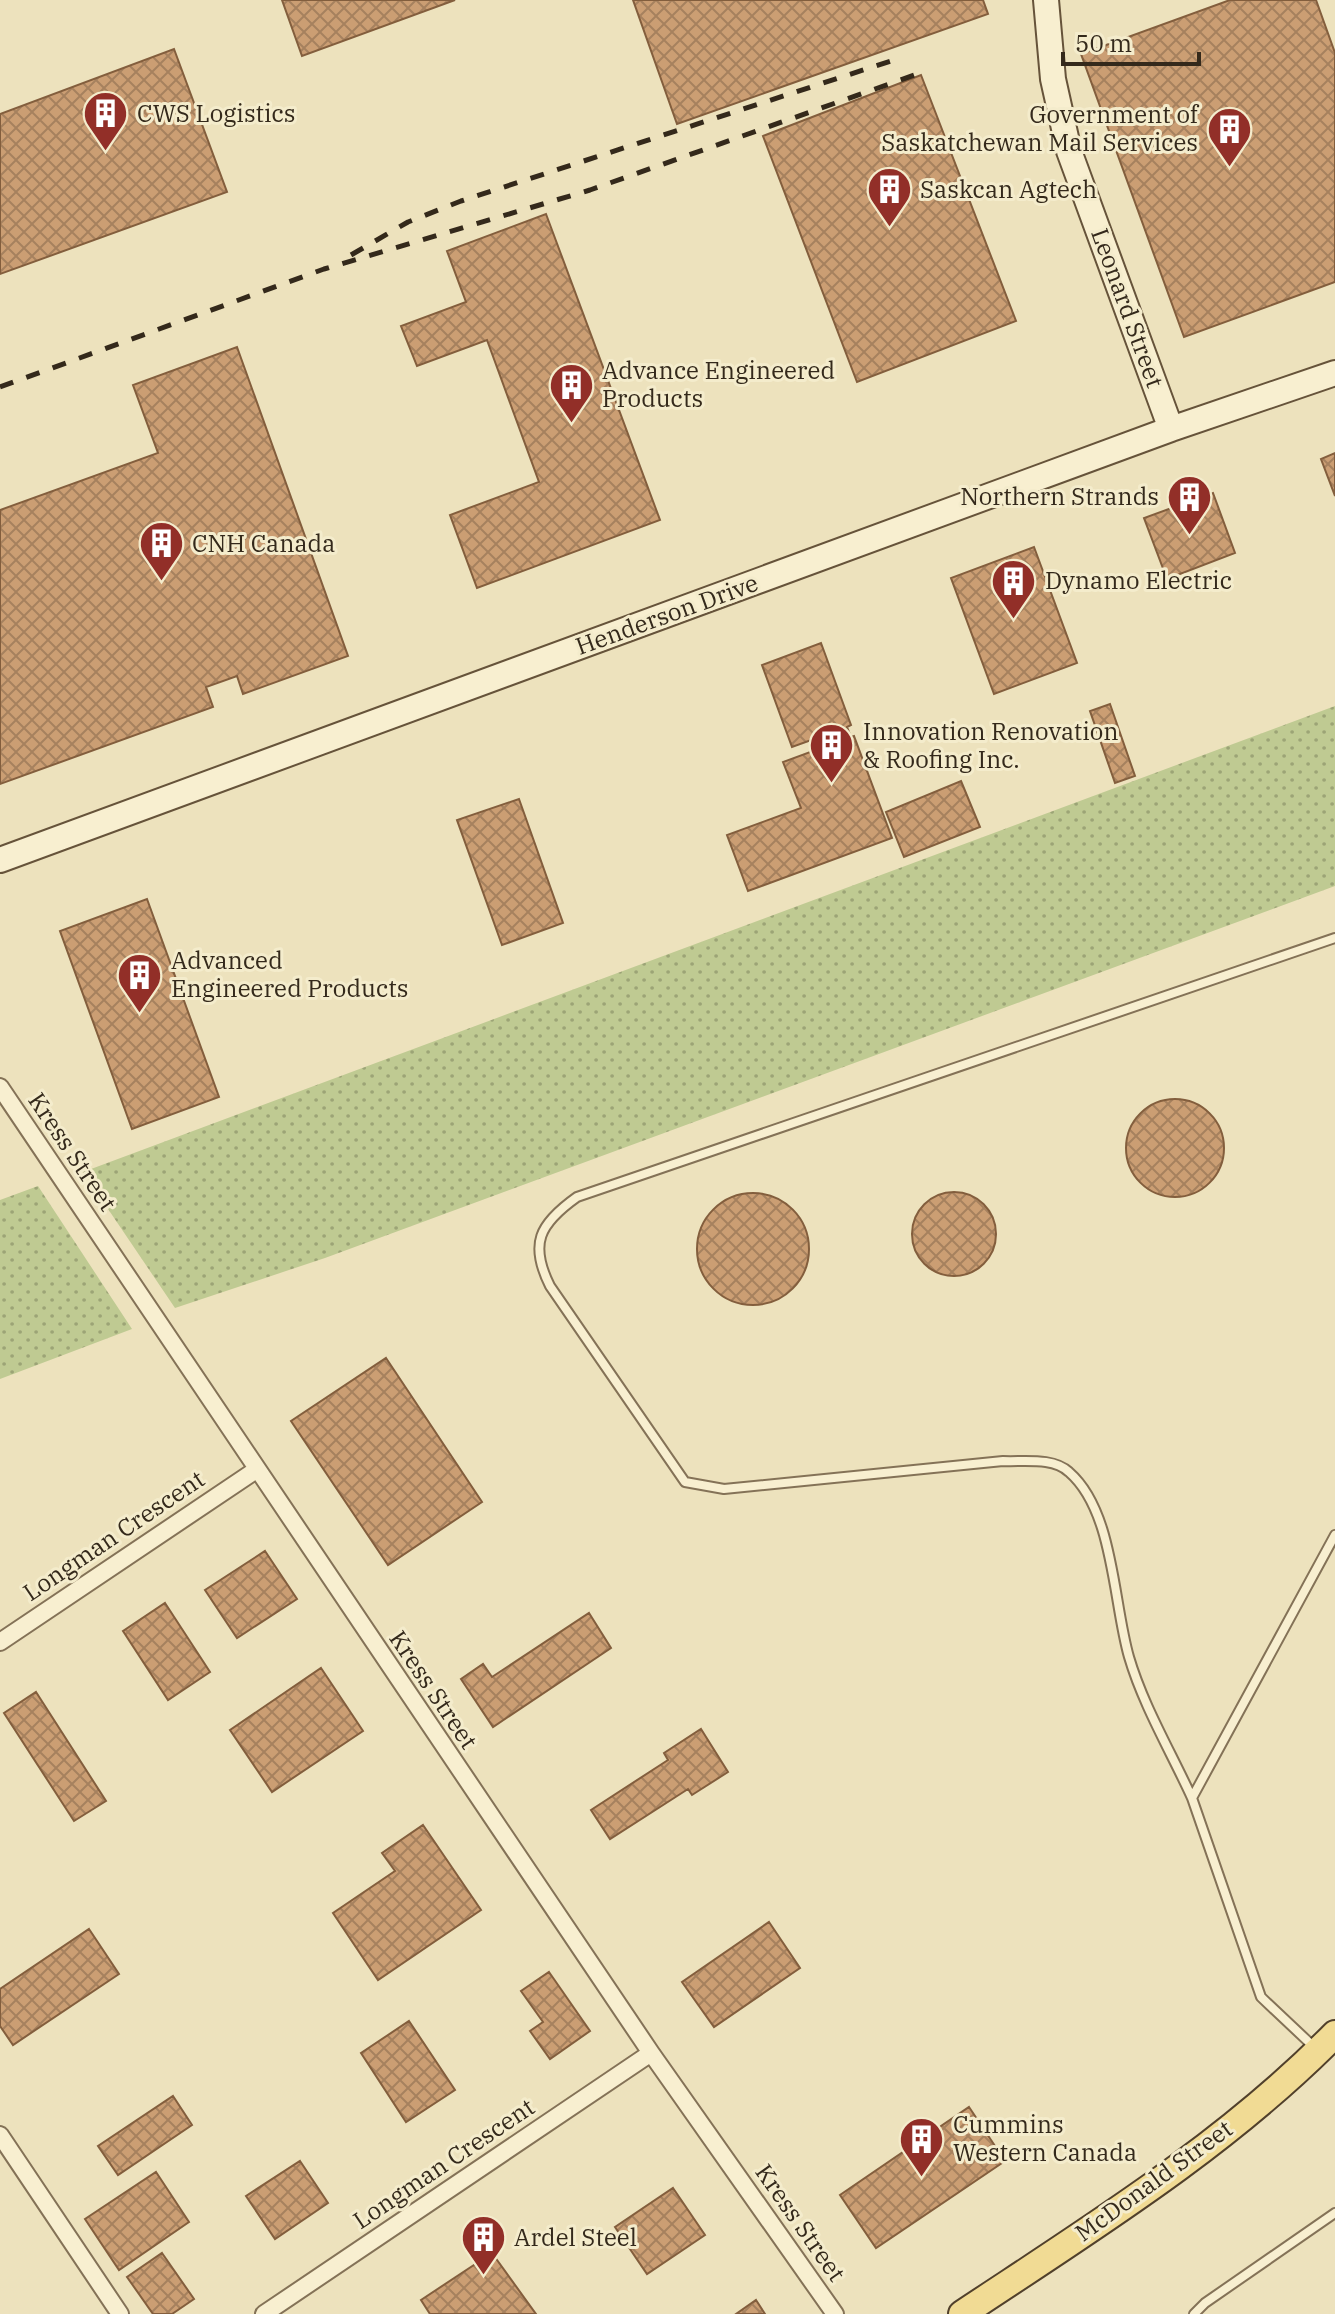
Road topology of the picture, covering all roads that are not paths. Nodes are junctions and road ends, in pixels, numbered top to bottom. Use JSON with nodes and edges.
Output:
{"nodes":[{"id":1,"x":1046,"y":0,"type":"edge"},
{"id":2,"x":1335,"y":373,"type":"edge"},
{"id":3,"x":1171,"y":429,"type":"junction"},
{"id":4,"x":0,"y":860,"type":"edge"},
{"id":5,"x":1335,"y":938,"type":"edge"},
{"id":6,"x":0,"y":1087,"type":"edge"},
{"id":7,"x":256,"y":1470,"type":"junction"},
{"id":8,"x":1335,"y":1535,"type":"edge"},
{"id":9,"x":0,"y":1642,"type":"edge"},
{"id":10,"x":1192,"y":1798,"type":"junction"},
{"id":11,"x":1326,"y":2042,"type":"edge"},
{"id":12,"x":651,"y":2053,"type":"junction"},
{"id":13,"x":0,"y":2135,"type":"edge"},
{"id":14,"x":1335,"y":2213,"type":"edge"},
{"id":15,"x":120,"y":2314,"type":"edge"},
{"id":16,"x":264,"y":2314,"type":"edge"},
{"id":17,"x":835,"y":2314,"type":"edge"},
{"id":18,"x":962,"y":2314,"type":"edge"},
{"id":19,"x":1194,"y":2314,"type":"edge"}],
"edges":[{"from":1,"to":3,"type":"street","name":"Leonard Street"},
{"from":2,"to":3,"type":"street","name":"Henderson Drive"},
{"from":3,"to":4,"type":"street","name":"Henderson Drive"},
{"from":5,"to":10,"type":"lane"},
{"from":6,"to":7,"type":"street","name":"Kress Street"},
{"from":7,"to":9,"type":"street","name":"Longman Crescent"},
{"from":7,"to":12,"type":"street","name":"Kress Street"},
{"from":8,"to":10,"type":"lane"},
{"from":10,"to":11,"type":"lane"},
{"from":11,"to":18,"type":"main road","name":"McDonald Street"},
{"from":12,"to":16,"type":"street","name":"Longman Crescent"},
{"from":12,"to":17,"type":"street","name":"Kress Street"},
{"from":13,"to":15,"type":"street"},
{"from":14,"to":19,"type":"lane"}]}
